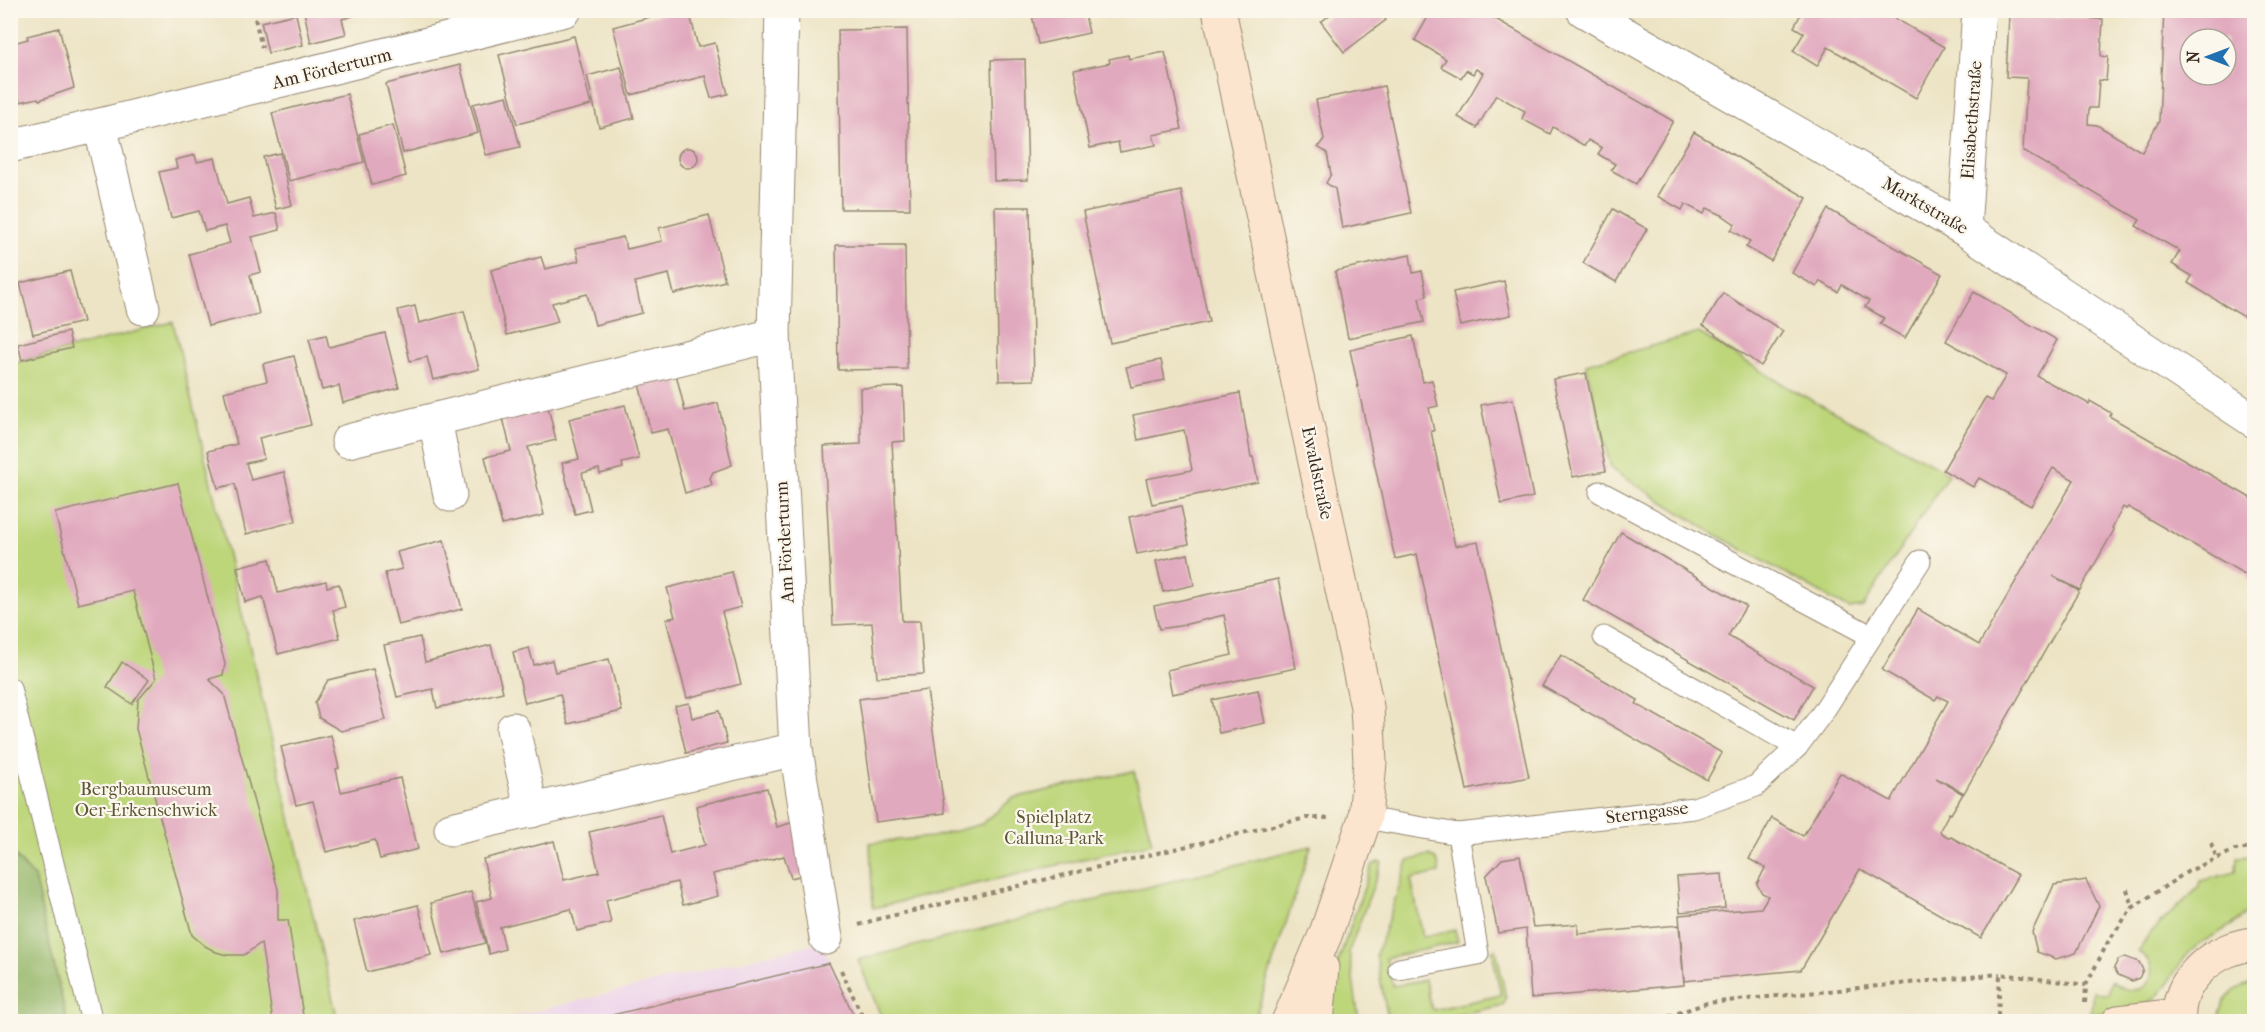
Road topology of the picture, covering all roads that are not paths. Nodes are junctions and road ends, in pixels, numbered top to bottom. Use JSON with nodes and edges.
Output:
{"nodes":[{"id":1,"x":565,"y":10,"type":"edge"},
{"id":2,"x":782,"y":10,"type":"edge"},
{"id":3,"x":1219,"y":10,"type":"edge"},
{"id":4,"x":1583,"y":10,"type":"edge"},
{"id":5,"x":1979,"y":10,"type":"edge"},
{"id":6,"x":100,"y":125,"type":"junction"},
{"id":7,"x":10,"y":146,"type":"edge"},
{"id":8,"x":1964,"y":229,"type":"junction"},
{"id":9,"x":143,"y":308,"type":"dead end"},
{"id":10,"x":774,"y":335,"type":"junction"},
{"id":11,"x":435,"y":420,"type":"junction"},
{"id":12,"x":2254,"y":421,"type":"edge"},
{"id":13,"x":348,"y":441,"type":"dead end"},
{"id":14,"x":1600,"y":492,"type":"dead end"},
{"id":15,"x":450,"y":495,"type":"dead end"},
{"id":16,"x":1920,"y":561,"type":"dead end"},
{"id":17,"x":1871,"y":636,"type":"junction"},
{"id":18,"x":1604,"y":637,"type":"dead end"},
{"id":19,"x":10,"y":688,"type":"edge"},
{"id":20,"x":513,"y":729,"type":"dead end"},
{"id":21,"x":1797,"y":747,"type":"junction"},
{"id":22,"x":796,"y":749,"type":"junction"},
{"id":23,"x":532,"y":811,"type":"junction"},
{"id":24,"x":1365,"y":818,"type":"junction"},
{"id":25,"x":452,"y":829,"type":"dead end"},
{"id":26,"x":1458,"y":834,"type":"junction"},
{"id":27,"x":1326,"y":933,"type":"junction"},
{"id":28,"x":826,"y":938,"type":"road end"},
{"id":29,"x":2250,"y":939,"type":"edge"},
{"id":30,"x":1399,"y":969,"type":"dead end"},
{"id":31,"x":2178,"y":1018,"type":"edge"},
{"id":32,"x":92,"y":1022,"type":"edge"},
{"id":33,"x":1288,"y":1022,"type":"edge"},
{"id":34,"x":1317,"y":1022,"type":"edge"},
{"id":35,"x":2118,"y":1022,"type":"edge"}],
"edges":[{"from":1,"to":6,"type":"street","name":"Am Förderturm"},
{"from":2,"to":10,"type":"street","name":"Am Förderturm"},
{"from":3,"to":24,"type":"street","name":"Ewaldstraße"},
{"from":4,"to":8,"type":"street","name":"Marktstraße"},
{"from":5,"to":8,"type":"street","name":"Elisabethstraße"},
{"from":6,"to":7,"type":"street","name":"Am Förderturm"},
{"from":6,"to":9,"type":"street"},
{"from":8,"to":12,"type":"street","name":"Marktstraße"},
{"from":10,"to":11,"type":"street"},
{"from":10,"to":22,"type":"street","name":"Am Förderturm"},
{"from":11,"to":13,"type":"street"},
{"from":11,"to":15,"type":"street"},
{"from":14,"to":17,"type":"lane"},
{"from":16,"to":17,"type":"lane","name":"Sterngasse"},
{"from":17,"to":21,"type":"lane","name":"Sterngasse"},
{"from":18,"to":21,"type":"lane"},
{"from":19,"to":32,"type":"lane"},
{"from":20,"to":23,"type":"street"},
{"from":21,"to":26,"type":"lane","name":"Sterngasse"},
{"from":22,"to":23,"type":"street"},
{"from":22,"to":28,"type":"street","name":"Am Förderturm"},
{"from":23,"to":25,"type":"street"},
{"from":24,"to":26,"type":"lane","name":"Sterngasse"},
{"from":24,"to":27,"type":"street","name":"Ewaldstraße"},
{"from":26,"to":30,"type":"lane"},
{"from":27,"to":33,"type":"street","name":"Ewaldstraße"},
{"from":27,"to":34,"type":"street","name":"Ewaldstraße"},
{"from":29,"to":31,"type":"street"},
{"from":31,"to":35,"type":"street"}]}
